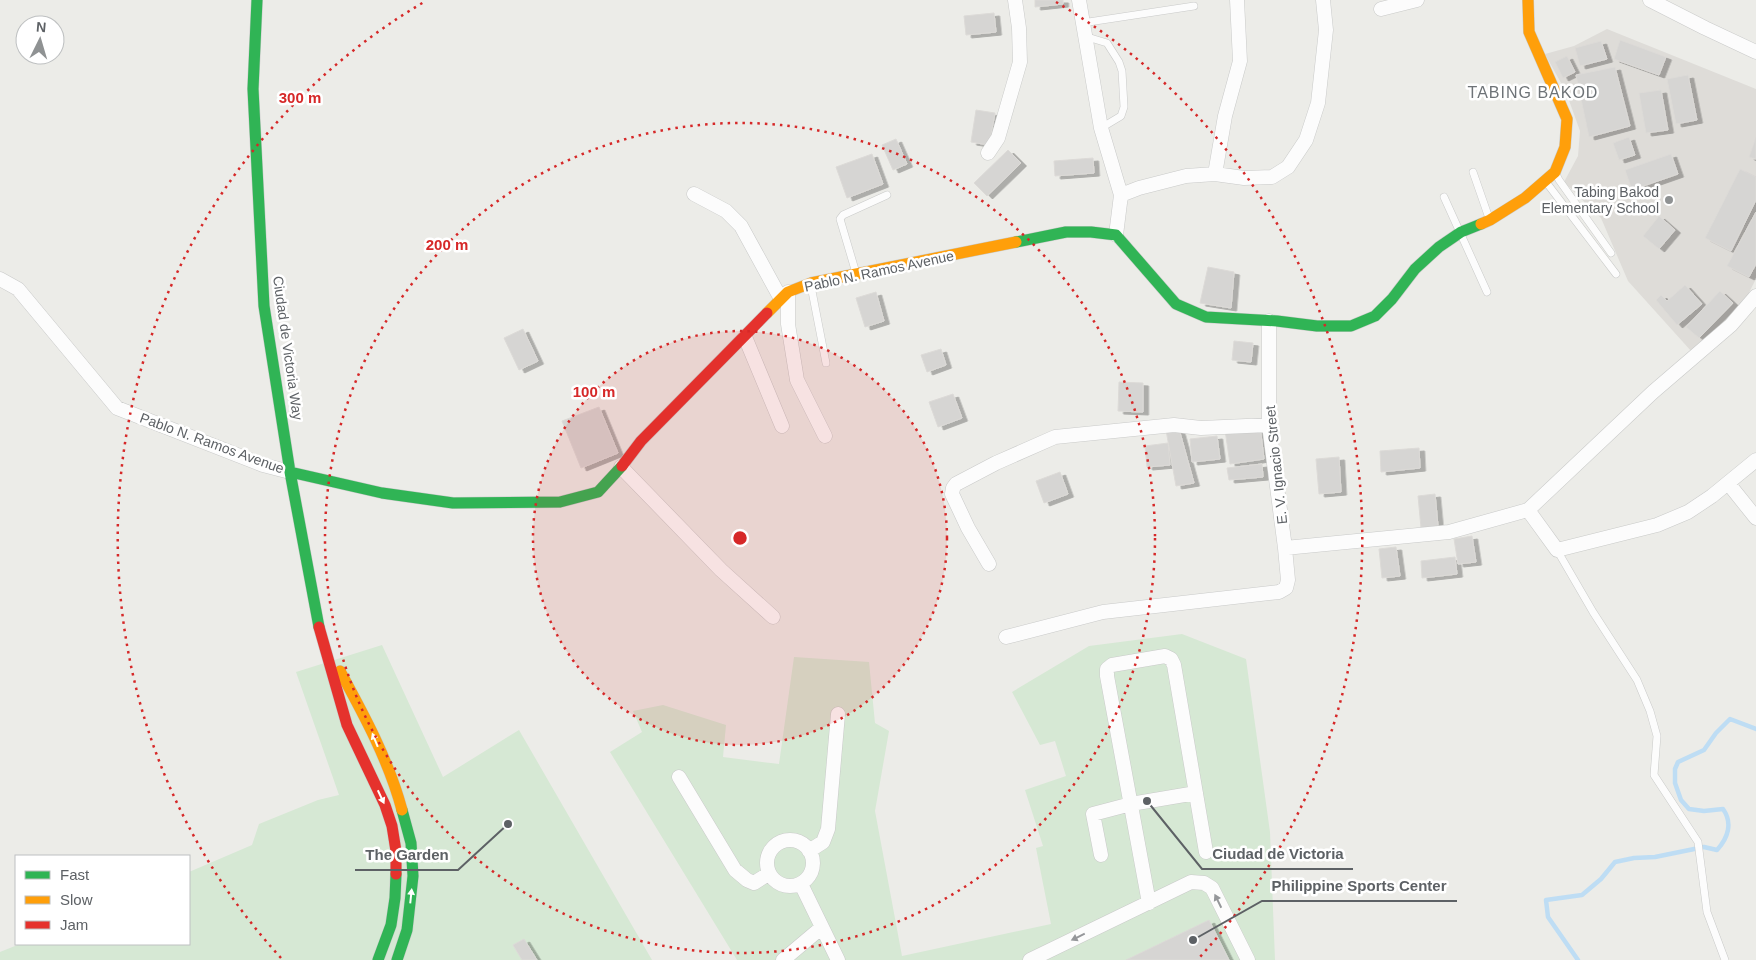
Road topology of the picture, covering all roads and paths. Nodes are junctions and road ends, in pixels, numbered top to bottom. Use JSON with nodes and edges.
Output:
{"nodes":[{"id":1,"x":256,"y":0,"type":"edge"},
{"id":2,"x":1015,"y":0,"type":"edge"},
{"id":3,"x":1078,"y":0,"type":"edge"},
{"id":4,"x":1238,"y":0,"type":"edge"},
{"id":5,"x":1323,"y":0,"type":"edge"},
{"id":6,"x":1417,"y":0,"type":"edge"},
{"id":7,"x":1528,"y":0,"type":"edge"},
{"id":8,"x":1650,"y":0,"type":"edge"},
{"id":9,"x":1194,"y":6,"type":"dead end"},
{"id":10,"x":1381,"y":9,"type":"dead end"},
{"id":11,"x":1083,"y":30,"type":"junction"},
{"id":12,"x":1756,"y":52,"type":"edge"},
{"id":13,"x":1101,"y":128,"type":"junction"},
{"id":14,"x":988,"y":152,"type":"dead end"},
{"id":15,"x":1472,"y":172,"type":"dead end"},
{"id":16,"x":1555,"y":172,"type":"junction"},
{"id":17,"x":1215,"y":174,"type":"junction"},
{"id":18,"x":1545,"y":182,"type":"junction"},
{"id":19,"x":694,"y":194,"type":"dead end"},
{"id":20,"x":887,"y":195,"type":"dead end"},
{"id":21,"x":1121,"y":195,"type":"junction"},
{"id":22,"x":1444,"y":197,"type":"dead end"},
{"id":23,"x":1490,"y":220,"type":"junction"},
{"id":24,"x":1460,"y":232,"type":"junction"},
{"id":25,"x":1116,"y":235,"type":"junction"},
{"id":26,"x":1611,"y":253,"type":"dead end"},
{"id":27,"x":856,"y":274,"type":"junction"},
{"id":28,"x":1616,"y":274,"type":"dead end"},
{"id":29,"x":0,"y":279,"type":"edge"},
{"id":30,"x":811,"y":283,"type":"junction"},
{"id":31,"x":1487,"y":292,"type":"dead end"},
{"id":32,"x":785,"y":296,"type":"junction"},
{"id":33,"x":1756,"y":296,"type":"edge"},
{"id":34,"x":1269,"y":321,"type":"junction"},
{"id":35,"x":744,"y":337,"type":"junction"},
{"id":36,"x":826,"y":362,"type":"dead end"},
{"id":37,"x":1269,"y":425,"type":"junction"},
{"id":38,"x":782,"y":426,"type":"dead end"},
{"id":39,"x":825,"y":436,"type":"dead end"},
{"id":40,"x":1756,"y":460,"type":"edge"},
{"id":41,"x":621,"y":467,"type":"junction"},
{"id":42,"x":290,"y":472,"type":"junction"},
{"id":43,"x":1728,"y":483,"type":"junction"},
{"id":44,"x":1528,"y":510,"type":"junction"},
{"id":45,"x":1756,"y":518,"type":"edge"},
{"id":46,"x":1285,"y":548,"type":"junction"},
{"id":47,"x":1557,"y":550,"type":"junction"},
{"id":48,"x":989,"y":564,"type":"dead end"},
{"id":49,"x":773,"y":617,"type":"dead end"},
{"id":50,"x":322,"y":637,"type":"junction"},
{"id":51,"x":1006,"y":637,"type":"dead end"},
{"id":52,"x":838,"y":714,"type":"dead end"},
{"id":53,"x":679,"y":777,"type":"dead end"},
{"id":54,"x":1196,"y":793,"type":"junction"},
{"id":55,"x":1131,"y":804,"type":"junction"},
{"id":56,"x":809,"y":851,"type":"junction"},
{"id":57,"x":1206,"y":852,"type":"dead end"},
{"id":58,"x":1101,"y":855,"type":"dead end"},
{"id":59,"x":768,"y":874,"type":"junction"},
{"id":60,"x":801,"y":884,"type":"junction"},
{"id":61,"x":1149,"y":903,"type":"junction"},
{"id":62,"x":391,"y":925,"type":"junction"},
{"id":63,"x":821,"y":928,"type":"junction"},
{"id":64,"x":407,"y":930,"type":"junction"},
{"id":65,"x":378,"y":960,"type":"edge"},
{"id":66,"x":397,"y":960,"type":"edge"},
{"id":67,"x":783,"y":960,"type":"edge"},
{"id":68,"x":838,"y":960,"type":"edge"},
{"id":69,"x":1030,"y":960,"type":"edge"},
{"id":70,"x":1248,"y":960,"type":"edge"},
{"id":71,"x":1725,"y":960,"type":"edge"}],
"edges":[{"from":1,"to":42,"type":"street","name":"Ciudad de Victoria Way"},
{"from":2,"to":14,"type":"street"},
{"from":3,"to":11,"type":"street"},
{"from":4,"to":17,"type":"street"},
{"from":5,"to":17,"type":"street"},
{"from":6,"to":10,"type":"street"},
{"from":7,"to":16,"type":"street"},
{"from":8,"to":12,"type":"street"},
{"from":9,"to":11,"type":"lane"},
{"from":11,"to":13,"type":"street"},
{"from":11,"to":13,"type":"lane"},
{"from":13,"to":21,"type":"street"},
{"from":15,"to":23,"type":"lane"},
{"from":16,"to":18,"type":"street"},
{"from":16,"to":26,"type":"lane"},
{"from":17,"to":21,"type":"street"},
{"from":18,"to":23,"type":"street"},
{"from":18,"to":28,"type":"lane"},
{"from":19,"to":32,"type":"street"},
{"from":20,"to":27,"type":"lane"},
{"from":21,"to":25,"type":"street"},
{"from":22,"to":24,"type":"lane"},
{"from":23,"to":24,"type":"street"},
{"from":24,"to":31,"type":"lane"},
{"from":24,"to":34,"type":"street"},
{"from":25,"to":27,"type":"street","name":"Pablo N. Ramos Avenue"},
{"from":25,"to":34,"type":"street"},
{"from":27,"to":30,"type":"street","name":"Pablo N. Ramos Avenue"},
{"from":29,"to":42,"type":"street","name":"Pablo N. Ramos Avenue"},
{"from":30,"to":32,"type":"street","name":"Pablo N. Ramos Avenue"},
{"from":30,"to":36,"type":"lane"},
{"from":32,"to":35,"type":"street","name":"Pablo N. Ramos Avenue"},
{"from":32,"to":39,"type":"street"},
{"from":33,"to":44,"type":"street"},
{"from":34,"to":37,"type":"street","name":"E. V. Ignacio Street"},
{"from":35,"to":38,"type":"street"},
{"from":35,"to":41,"type":"street","name":"Pablo N. Ramos Avenue"},
{"from":37,"to":46,"type":"street","name":"E. V. Ignacio Street"},
{"from":37,"to":48,"type":"street"},
{"from":40,"to":43,"type":"street"},
{"from":41,"to":42,"type":"street","name":"Pablo N. Ramos Avenue"},
{"from":41,"to":49,"type":"street"},
{"from":42,"to":50,"type":"street","name":"Ciudad de Victoria Way"},
{"from":43,"to":45,"type":"street"},
{"from":43,"to":47,"type":"street"},
{"from":44,"to":46,"type":"street"},
{"from":44,"to":47,"type":"street"},
{"from":46,"to":51,"type":"street","name":"E. V. Ignacio Street"},
{"from":47,"to":71,"type":"lane"},
{"from":50,"to":62,"type":"street","name":"Ciudad de Victoria Way","one_way":true},
{"from":64,"to":50,"type":"street","name":"Ciudad de Victoria Way","one_way":true},
{"from":52,"to":56,"type":"street"},
{"from":53,"to":59,"type":"street"},
{"from":54,"to":55,"type":"street"},
{"from":54,"to":55,"type":"street"},
{"from":54,"to":57,"type":"street"},
{"from":55,"to":58,"type":"street"},
{"from":55,"to":61,"type":"street"},
{"from":56,"to":59,"type":"street"},
{"from":56,"to":60,"type":"street"},
{"from":59,"to":60,"type":"street"},
{"from":60,"to":63,"type":"street"},
{"from":61,"to":69,"type":"street","one_way":true},
{"from":70,"to":61,"type":"street","one_way":true},
{"from":62,"to":64,"type":"street"},
{"from":62,"to":65,"type":"street","name":"Ciudad de Victoria Way"},
{"from":63,"to":67,"type":"street"},
{"from":63,"to":68,"type":"street"},
{"from":64,"to":66,"type":"street","name":"Ciudad de Victoria Way"}]}
